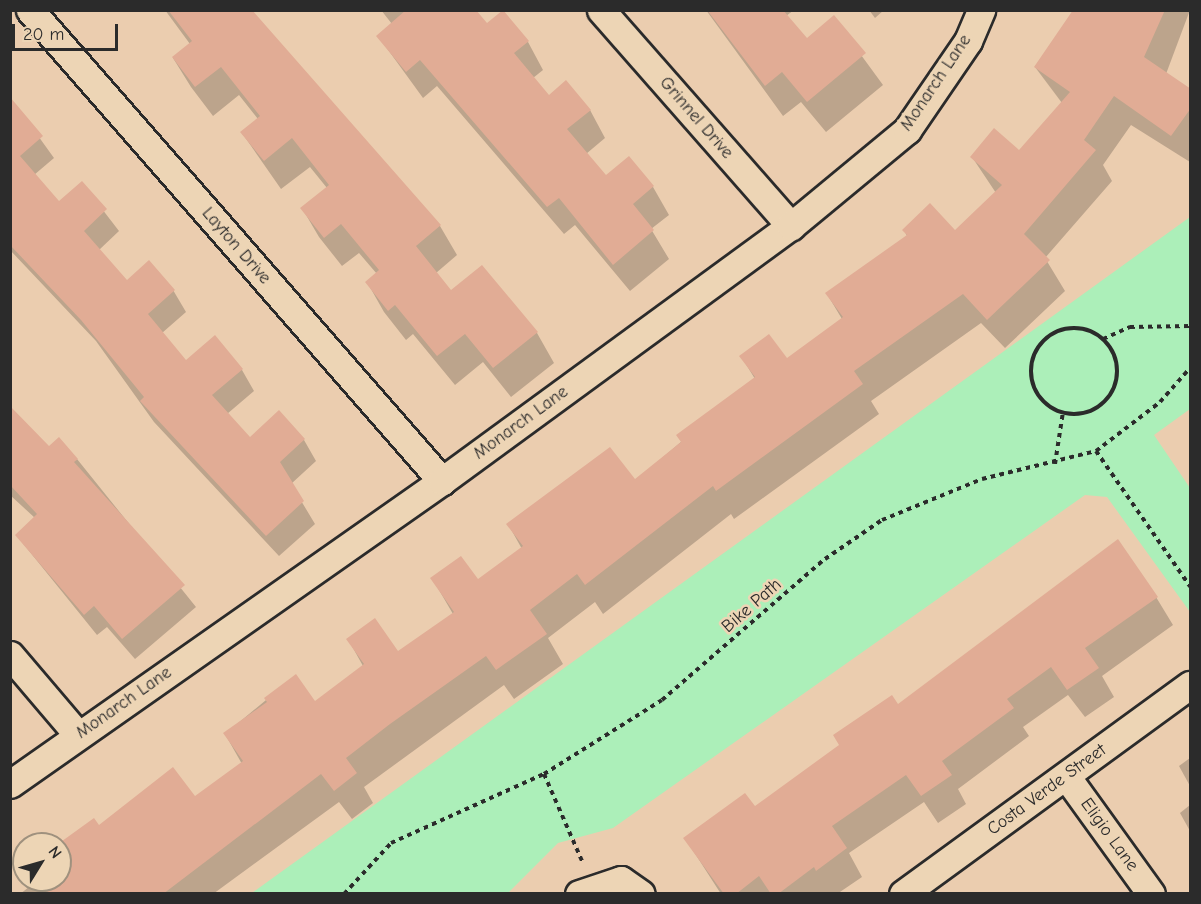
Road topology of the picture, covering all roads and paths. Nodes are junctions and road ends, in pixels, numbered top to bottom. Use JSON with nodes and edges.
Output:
{"nodes":[{"id":1,"x":30,"y":10,"type":"edge"},
{"id":2,"x":601,"y":10,"type":"edge"},
{"id":3,"x":981,"y":10,"type":"edge"},
{"id":4,"x":791,"y":226,"type":"junction"},
{"id":5,"x":1191,"y":326,"type":"edge"},
{"id":6,"x":1103,"y":339,"type":"junction"},
{"id":7,"x":1191,"y":369,"type":"edge"},
{"id":8,"x":1064,"y":412,"type":"junction"},
{"id":9,"x":1096,"y":451,"type":"junction"},
{"id":10,"x":1055,"y":464,"type":"junction"},
{"id":11,"x":442,"y":481,"type":"junction"},
{"id":12,"x":1191,"y":586,"type":"edge"},
{"id":13,"x":10,"y":656,"type":"edge"},
{"id":14,"x":1191,"y":685,"type":"edge"},
{"id":15,"x":78,"y":735,"type":"junction"},
{"id":16,"x":544,"y":774,"type":"junction"},
{"id":17,"x":1066,"y":776,"type":"junction"},
{"id":18,"x":10,"y":784,"type":"edge"},
{"id":19,"x":585,"y":890,"type":"edge"},
{"id":20,"x":344,"y":894,"type":"edge"},
{"id":21,"x":641,"y":894,"type":"edge"},
{"id":22,"x":903,"y":894,"type":"edge"},
{"id":23,"x":1151,"y":894,"type":"edge"}],
"edges":[{"from":1,"to":11,"type":"street","name":"Layton Drive"},
{"from":2,"to":4,"type":"street","name":"Grinnel Drive"},
{"from":3,"to":4,"type":"street","name":"Monarch Lane"},
{"from":4,"to":11,"type":"street","name":"Monarch Lane"},
{"from":5,"to":6,"type":"path"},
{"from":6,"to":8,"type":"path"},
{"from":6,"to":8,"type":"path"},
{"from":7,"to":9,"type":"path","name":"Bike Path"},
{"from":8,"to":10,"type":"path"},
{"from":9,"to":10,"type":"path","name":"Bike Path"},
{"from":9,"to":12,"type":"path"},
{"from":10,"to":16,"type":"path","name":"Bike Path"},
{"from":11,"to":15,"type":"street","name":"Monarch Lane"},
{"from":13,"to":15,"type":"street"},
{"from":14,"to":17,"type":"street","name":"Costa Verde Street"},
{"from":15,"to":18,"type":"street","name":"Monarch Lane"},
{"from":16,"to":19,"type":"path"},
{"from":16,"to":20,"type":"path","name":"Bike Path"},
{"from":17,"to":22,"type":"street","name":"Costa Verde Street"},
{"from":17,"to":23,"type":"street","name":"Eligio Lane"},
{"from":19,"to":21,"type":"street"}]}
